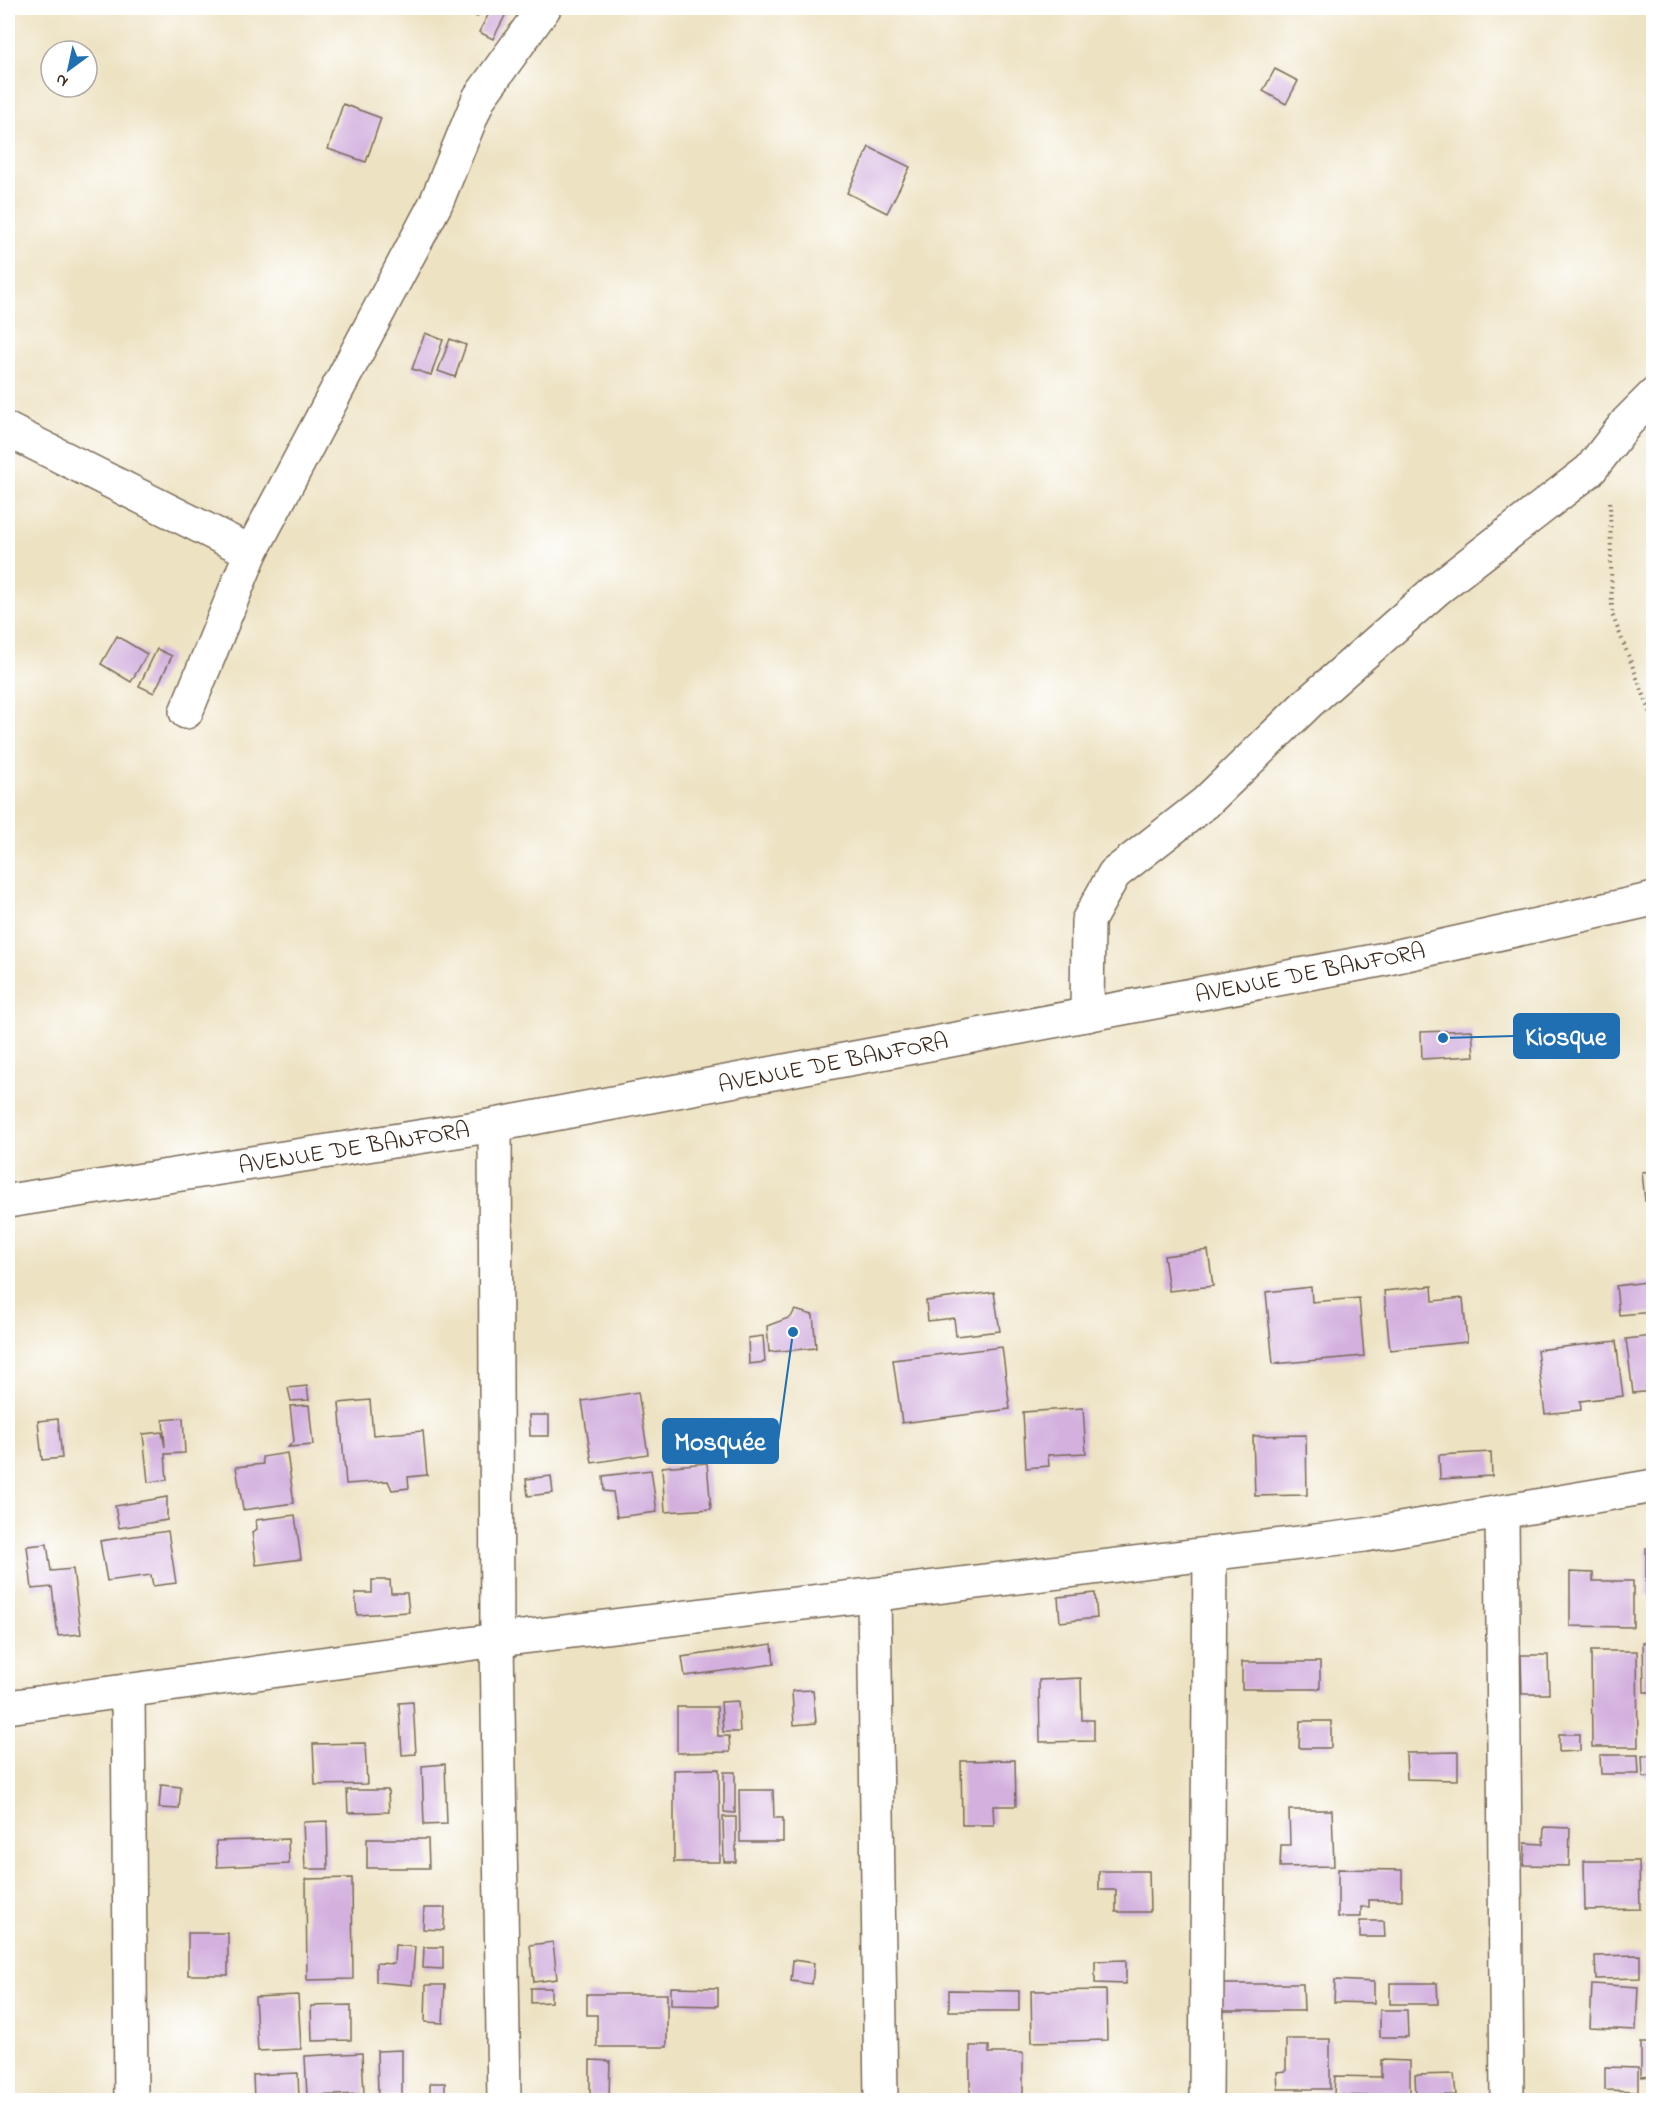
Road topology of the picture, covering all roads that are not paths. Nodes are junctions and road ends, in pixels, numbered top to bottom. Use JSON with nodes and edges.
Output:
{"nodes":[{"id":1,"x":544,"y":8,"type":"edge"},
{"id":2,"x":1653,"y":395,"type":"edge"},
{"id":3,"x":8,"y":430,"type":"edge"},
{"id":4,"x":251,"y":552,"type":"junction"},
{"id":5,"x":186,"y":712,"type":"dead end"},
{"id":6,"x":1653,"y":899,"type":"edge"},
{"id":7,"x":1088,"y":1015,"type":"junction"},
{"id":8,"x":495,"y":1125,"type":"junction"},
{"id":9,"x":8,"y":1201,"type":"edge"},
{"id":10,"x":1653,"y":1486,"type":"edge"},
{"id":11,"x":1502,"y":1513,"type":"junction"},
{"id":12,"x":1210,"y":1554,"type":"junction"},
{"id":13,"x":874,"y":1595,"type":"junction"},
{"id":14,"x":497,"y":1640,"type":"junction"},
{"id":15,"x":128,"y":1690,"type":"junction"},
{"id":16,"x":8,"y":1707,"type":"edge"},
{"id":17,"x":131,"y":2100,"type":"edge"},
{"id":18,"x":504,"y":2100,"type":"edge"},
{"id":19,"x":881,"y":2100,"type":"edge"},
{"id":20,"x":1206,"y":2100,"type":"edge"},
{"id":21,"x":1507,"y":2100,"type":"edge"}],
"edges":[{"from":1,"to":4,"type":"street"},
{"from":2,"to":7,"type":"street"},
{"from":3,"to":4,"type":"street"},
{"from":4,"to":5,"type":"street"},
{"from":6,"to":7,"type":"street","name":"AVENUE DE BANFORA"},
{"from":7,"to":8,"type":"street","name":"AVENUE DE BANFORA"},
{"from":8,"to":9,"type":"street","name":"AVENUE DE BANFORA"},
{"from":8,"to":14,"type":"street"},
{"from":10,"to":11,"type":"street"},
{"from":11,"to":12,"type":"street"},
{"from":11,"to":21,"type":"street"},
{"from":12,"to":13,"type":"street"},
{"from":12,"to":20,"type":"street"},
{"from":13,"to":14,"type":"street"},
{"from":13,"to":19,"type":"street"},
{"from":14,"to":15,"type":"street"},
{"from":14,"to":18,"type":"street"},
{"from":15,"to":16,"type":"street"},
{"from":15,"to":17,"type":"street"}]}
